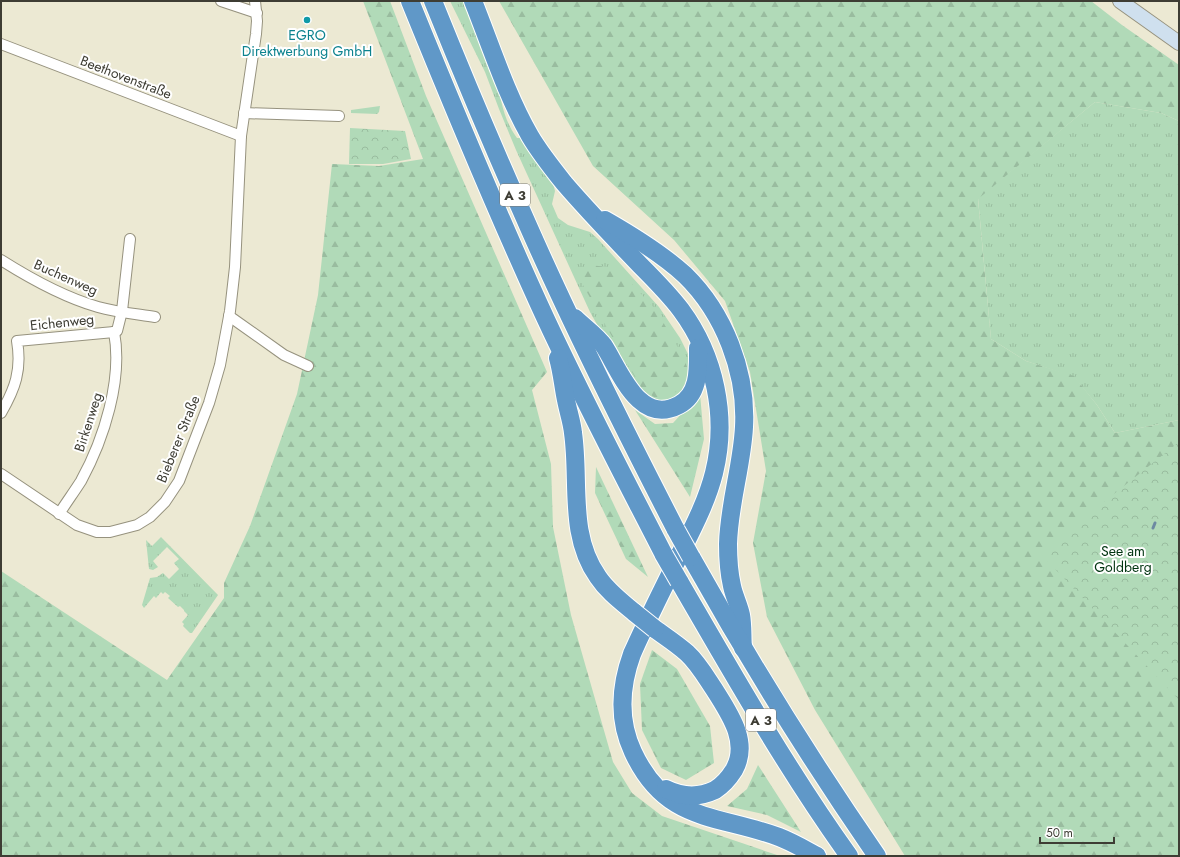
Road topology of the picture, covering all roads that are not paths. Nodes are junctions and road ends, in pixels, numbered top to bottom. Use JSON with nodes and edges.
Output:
{"nodes":[{"id":1,"x":221,"y":1,"type":"edge"},
{"id":2,"x":255,"y":1,"type":"edge"},
{"id":3,"x":410,"y":1,"type":"edge"},
{"id":4,"x":433,"y":1,"type":"edge"},
{"id":5,"x":473,"y":1,"type":"edge"},
{"id":6,"x":1120,"y":1,"type":"edge"},
{"id":7,"x":257,"y":13,"type":"junction"},
{"id":8,"x":1179,"y":43,"type":"edge"},
{"id":9,"x":1,"y":44,"type":"edge"},
{"id":10,"x":244,"y":112,"type":"junction"},
{"id":11,"x":339,"y":116,"type":"dead end"},
{"id":12,"x":241,"y":136,"type":"junction"},
{"id":13,"x":583,"y":205,"type":"junction"},
{"id":14,"x":130,"y":239,"type":"dead end"},
{"id":15,"x":1,"y":260,"type":"edge"},
{"id":16,"x":566,"y":310,"type":"junction"},
{"id":17,"x":122,"y":311,"type":"junction"},
{"id":18,"x":229,"y":316,"type":"junction"},
{"id":19,"x":155,"y":317,"type":"dead end"},
{"id":20,"x":550,"y":327,"type":"junction"},
{"id":21,"x":114,"y":332,"type":"junction"},
{"id":22,"x":698,"y":337,"type":"junction"},
{"id":23,"x":308,"y":366,"type":"dead end"},
{"id":24,"x":1,"y":413,"type":"edge"},
{"id":25,"x":1,"y":474,"type":"edge"},
{"id":26,"x":59,"y":514,"type":"junction"},
{"id":27,"x":743,"y":648,"type":"junction"},
{"id":28,"x":635,"y":756,"type":"junction"},
{"id":29,"x":817,"y":856,"type":"edge"},
{"id":30,"x":849,"y":856,"type":"edge"},
{"id":31,"x":877,"y":856,"type":"edge"}],
"edges":[{"from":1,"to":7,"type":"street"},
{"from":2,"to":7,"type":"street","name":"Bieberer Straße"},
{"from":3,"to":20,"type":"highway","number":"A 3"},
{"from":4,"to":16,"type":"highway","number":"A 3"},
{"from":5,"to":13,"type":"highway"},
{"from":6,"to":8,"type":"main road"},
{"from":7,"to":10,"type":"street","name":"Bieberer Straße"},
{"from":9,"to":12,"type":"street","name":"Beethovenstraße"},
{"from":10,"to":11,"type":"street"},
{"from":10,"to":12,"type":"street","name":"Bieberer Straße"},
{"from":12,"to":18,"type":"street","name":"Bieberer Straße"},
{"from":13,"to":22,"type":"highway"},
{"from":13,"to":27,"type":"highway"},
{"from":14,"to":17,"type":"street"},
{"from":15,"to":17,"type":"street","name":"Buchenweg"},
{"from":16,"to":22,"type":"highway"},
{"from":16,"to":27,"type":"highway","number":"A 3","bridge":true},
{"from":17,"to":19,"type":"street","name":"Buchenweg"},
{"from":17,"to":21,"type":"street"},
{"from":18,"to":23,"type":"street"},
{"from":18,"to":26,"type":"street","name":"Bieberer Straße"},
{"from":20,"to":28,"type":"highway","bridge":true},
{"from":20,"to":30,"type":"highway","number":"A 3","bridge":true},
{"from":21,"to":24,"type":"street","name":"Eichenweg"},
{"from":21,"to":26,"type":"street","name":"Birkenweg"},
{"from":22,"to":28,"type":"highway"},
{"from":25,"to":26,"type":"street","name":"Bieberer Straße"},
{"from":27,"to":31,"type":"highway","number":"A 3"},
{"from":28,"to":29,"type":"highway"}]}
